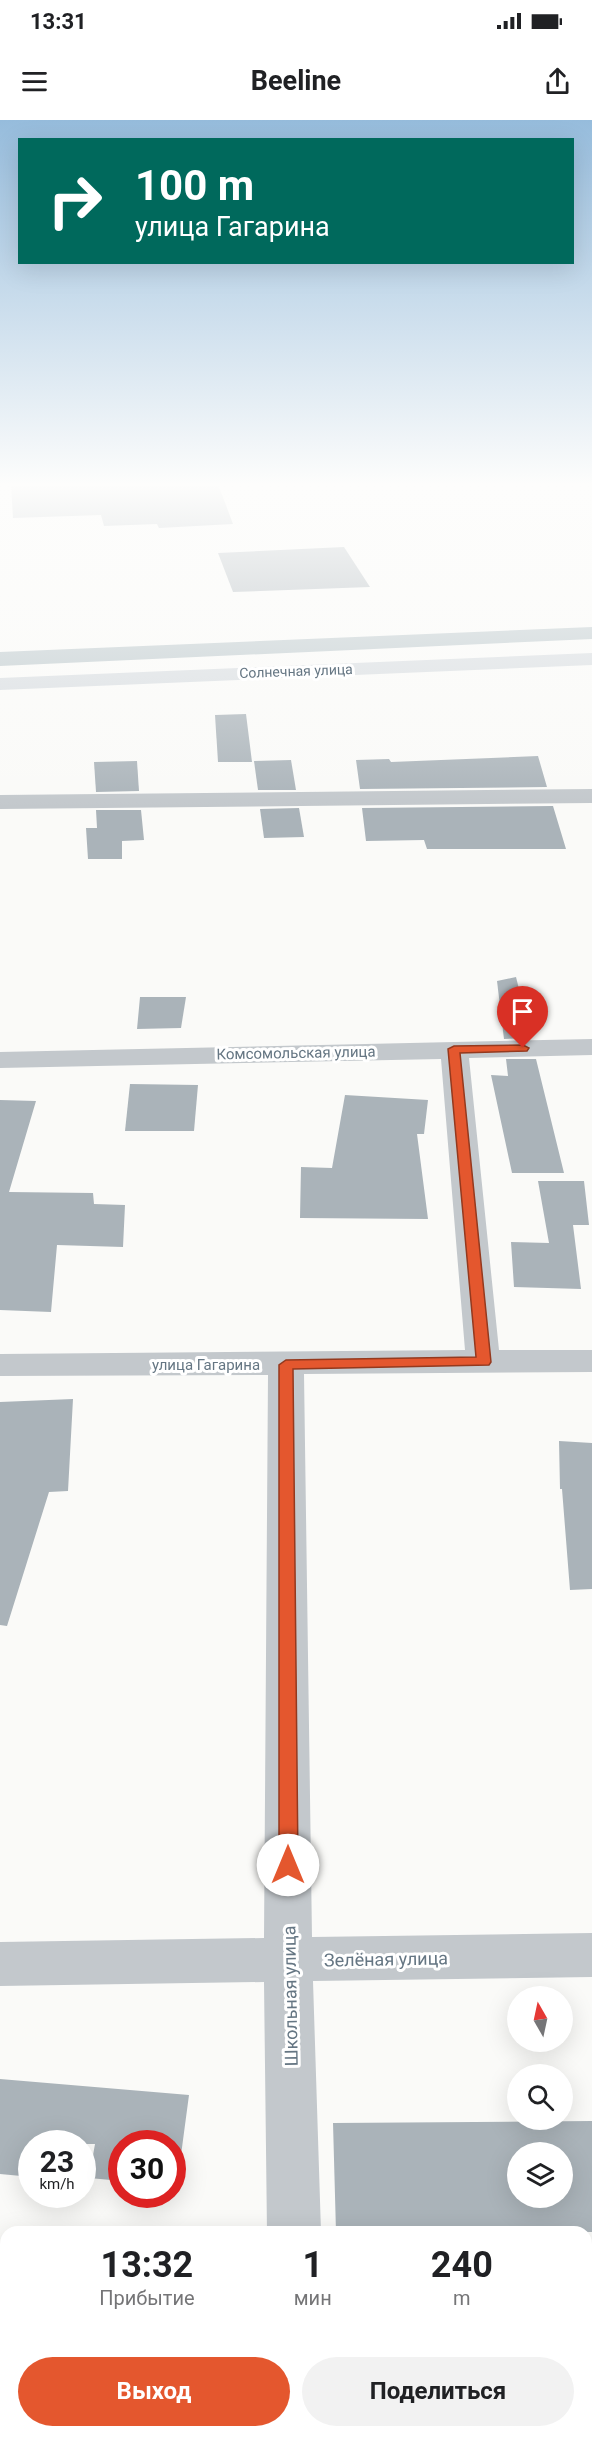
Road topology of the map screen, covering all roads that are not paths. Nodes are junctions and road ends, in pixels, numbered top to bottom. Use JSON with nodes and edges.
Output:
{"nodes":[{"id":1,"x":592,"y":659,"type":"edge"},
{"id":2,"x":0,"y":684,"type":"edge"},
{"id":3,"x":592,"y":795,"type":"edge"},
{"id":4,"x":0,"y":802,"type":"edge"},
{"id":5,"x":592,"y":1047,"type":"edge"},
{"id":6,"x":454,"y":1049,"type":"junction"},
{"id":7,"x":0,"y":1060,"type":"edge"},
{"id":8,"x":592,"y":1361,"type":"edge"},
{"id":9,"x":483,"y":1362,"type":"junction"},
{"id":10,"x":0,"y":1365,"type":"edge"},
{"id":11,"x":286,"y":1365,"type":"junction"},
{"id":12,"x":592,"y":1955,"type":"edge"},
{"id":13,"x":288,"y":1960,"type":"junction"},
{"id":14,"x":0,"y":1964,"type":"edge"},
{"id":15,"x":294,"y":2226,"type":"edge"}],
"edges":[{"from":1,"to":2,"type":"main road","name":"Солнечная улица"},
{"from":3,"to":4,"type":"street"},
{"from":5,"to":6,"type":"street","name":"Комсомольская улица"},
{"from":6,"to":7,"type":"street","name":"Комсомольская улица"},
{"from":6,"to":9,"type":"street"},
{"from":8,"to":9,"type":"street","name":"улица Гагарина"},
{"from":9,"to":11,"type":"street","name":"улица Гагарина"},
{"from":10,"to":11,"type":"street","name":"улица Гагарина"},
{"from":11,"to":13,"type":"street","name":"Школьная улица"},
{"from":12,"to":13,"type":"street","name":"Зелёная улица"},
{"from":13,"to":14,"type":"street","name":"Зелёная улица"},
{"from":13,"to":15,"type":"street","name":"Школьная улица"}]}
